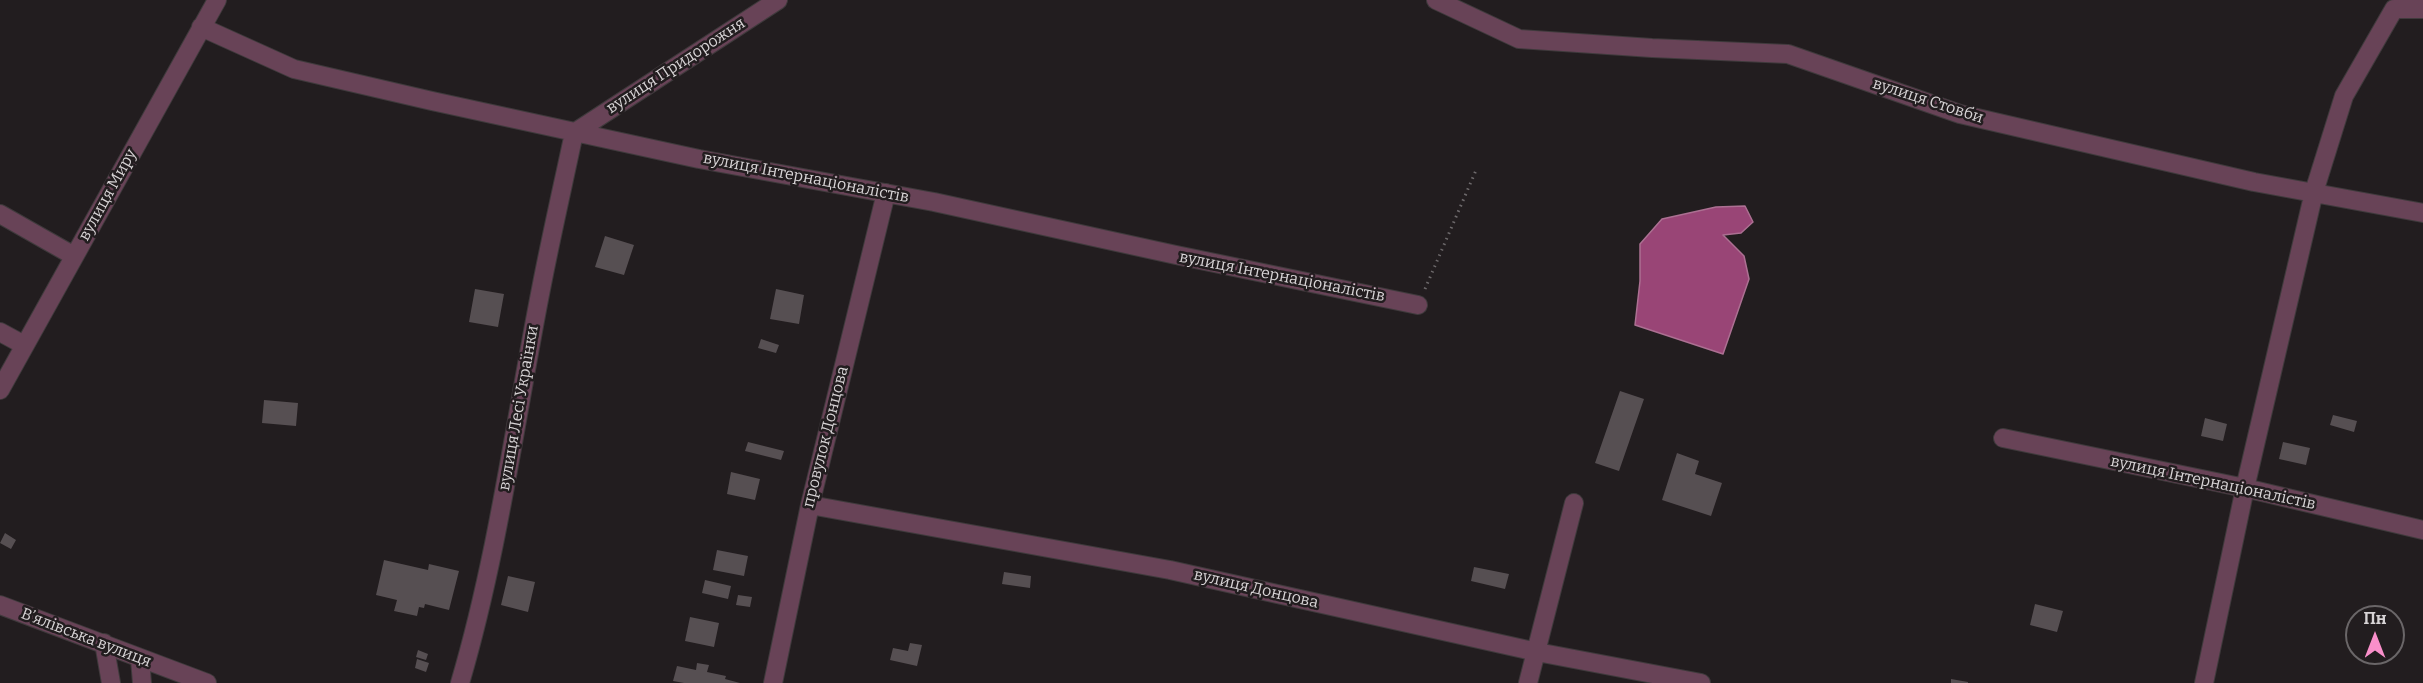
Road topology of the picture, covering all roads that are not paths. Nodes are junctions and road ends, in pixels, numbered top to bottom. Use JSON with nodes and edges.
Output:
{"nodes":[{"id":1,"x":217,"y":0,"type":"edge"},
{"id":2,"x":778,"y":0,"type":"edge"},
{"id":3,"x":1436,"y":0,"type":"edge"},
{"id":4,"x":2423,"y":9,"type":"edge"},
{"id":5,"x":201,"y":27,"type":"junction"},
{"id":6,"x":574,"y":133,"type":"junction"},
{"id":7,"x":2314,"y":192,"type":"junction"},
{"id":8,"x":886,"y":193,"type":"junction"},
{"id":9,"x":2423,"y":213,"type":"edge"},
{"id":10,"x":0,"y":214,"type":"edge"},
{"id":11,"x":74,"y":256,"type":"junction"},
{"id":12,"x":1418,"y":305,"type":"road end"},
{"id":13,"x":0,"y":332,"type":"edge"},
{"id":14,"x":24,"y":345,"type":"junction"},
{"id":15,"x":0,"y":390,"type":"edge"},
{"id":16,"x":2003,"y":438,"type":"dead end"},
{"id":17,"x":2245,"y":488,"type":"junction"},
{"id":18,"x":1574,"y":503,"type":"dead end"},
{"id":19,"x":810,"y":505,"type":"junction"},
{"id":20,"x":2423,"y":530,"type":"edge"},
{"id":21,"x":0,"y":605,"type":"edge"},
{"id":22,"x":104,"y":644,"type":"junction"},
{"id":23,"x":1537,"y":652,"type":"junction"},
{"id":24,"x":140,"y":659,"type":"junction"},
{"id":25,"x":111,"y":683,"type":"edge"},
{"id":26,"x":142,"y":683,"type":"edge"},
{"id":27,"x":207,"y":683,"type":"edge"},
{"id":28,"x":459,"y":683,"type":"edge"},
{"id":29,"x":773,"y":683,"type":"edge"},
{"id":30,"x":1528,"y":683,"type":"edge"},
{"id":31,"x":1701,"y":683,"type":"edge"},
{"id":32,"x":2204,"y":683,"type":"edge"}],
"edges":[{"from":1,"to":5,"type":"street","name":"вулиця Миру"},
{"from":2,"to":6,"type":"street","name":"вулиця Придорожня"},
{"from":3,"to":7,"type":"street","name":"вулиця Стовби"},
{"from":4,"to":7,"type":"street"},
{"from":5,"to":6,"type":"street","name":"вулиця Інтернаціоналістів"},
{"from":5,"to":11,"type":"street","name":"вулиця Миру"},
{"from":6,"to":8,"type":"street","name":"вулиця Інтернаціоналістів"},
{"from":6,"to":28,"type":"street","name":"вулиця Лесі Українки"},
{"from":7,"to":9,"type":"street","name":"вулиця Стовби"},
{"from":7,"to":17,"type":"street"},
{"from":8,"to":12,"type":"street","name":"вулиця Інтернаціоналістів"},
{"from":8,"to":19,"type":"street","name":"провулок Донцова"},
{"from":10,"to":11,"type":"street"},
{"from":11,"to":14,"type":"street","name":"вулиця Миру"},
{"from":13,"to":14,"type":"street"},
{"from":14,"to":15,"type":"street","name":"вулиця Миру"},
{"from":16,"to":17,"type":"street","name":"вулиця Інтернаціоналістів"},
{"from":17,"to":20,"type":"street","name":"вулиця Інтернаціоналістів"},
{"from":17,"to":32,"type":"street"},
{"from":18,"to":23,"type":"street"},
{"from":19,"to":23,"type":"street","name":"вулиця Донцова"},
{"from":19,"to":29,"type":"street","name":"провулок Донцова"},
{"from":21,"to":22,"type":"street","name":"В’ялівська вулиця"},
{"from":22,"to":24,"type":"street","name":"В’ялівська вулиця"},
{"from":22,"to":25,"type":"street"},
{"from":23,"to":30,"type":"street"},
{"from":23,"to":31,"type":"street","name":"вулиця Донцова"},
{"from":24,"to":26,"type":"street"},
{"from":24,"to":27,"type":"street","name":"В’ялівська вулиця"}]}
